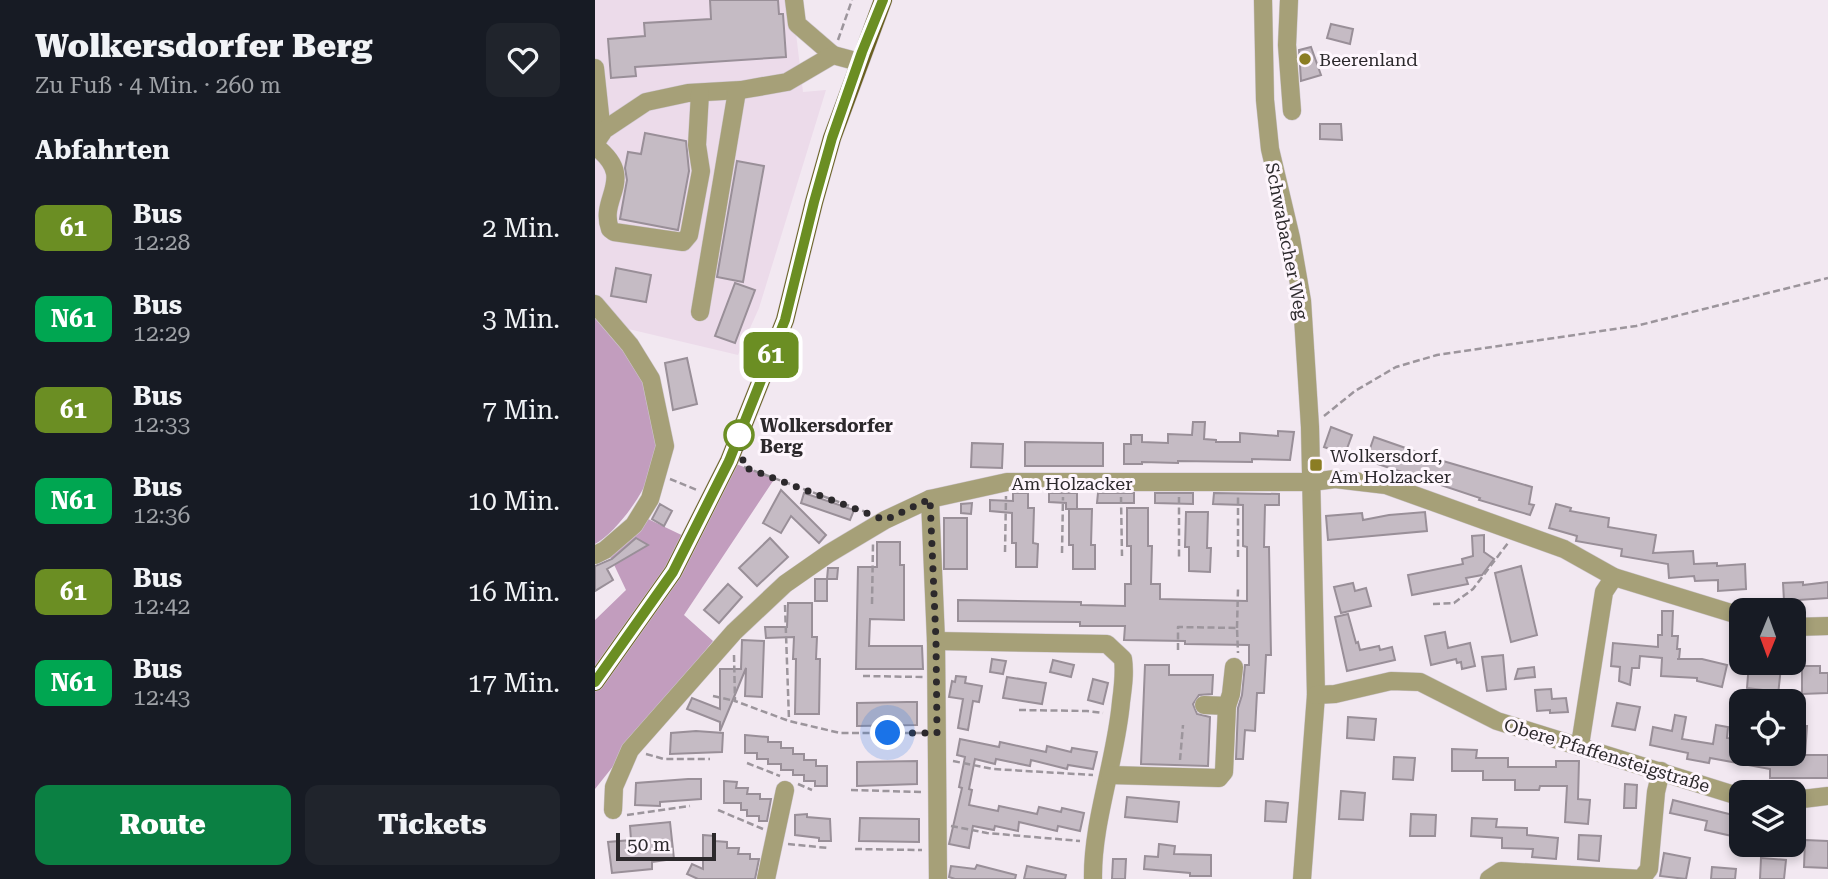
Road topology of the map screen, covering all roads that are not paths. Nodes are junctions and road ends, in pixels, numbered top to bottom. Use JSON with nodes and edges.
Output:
{"nodes":[{"id":1,"x":794,"y":0,"type":"edge"},
{"id":2,"x":883,"y":0,"type":"edge"},
{"id":3,"x":1263,"y":0,"type":"edge"},
{"id":4,"x":1289,"y":0,"type":"edge"},
{"id":5,"x":1262,"y":26,"type":"junction"},
{"id":6,"x":1288,"y":28,"type":"junction"},
{"id":7,"x":833,"y":55,"type":"junction"},
{"id":8,"x":859,"y":62,"type":"junction"},
{"id":9,"x":595,"y":68,"type":"edge"},
{"id":10,"x":737,"y":90,"type":"junction"},
{"id":11,"x":700,"y":93,"type":"junction"},
{"id":12,"x":1292,"y":111,"type":"dead end"},
{"id":13,"x":597,"y":141,"type":"edge"},
{"id":14,"x":595,"y":304,"type":"edge"},
{"id":15,"x":700,"y":312,"type":"dead end"},
{"id":16,"x":1312,"y":482,"type":"junction"},
{"id":17,"x":930,"y":499,"type":"junction"},
{"id":18,"x":595,"y":555,"type":"edge"},
{"id":19,"x":1613,"y":577,"type":"junction"},
{"id":20,"x":1729,"y":612,"type":"edge"},
{"id":21,"x":1806,"y":626,"type":"edge"},
{"id":22,"x":1828,"y":626,"type":"edge"},
{"id":23,"x":936,"y":641,"type":"junction"},
{"id":24,"x":1236,"y":660,"type":"road end"},
{"id":25,"x":595,"y":682,"type":"edge"},
{"id":26,"x":1316,"y":695,"type":"junction"},
{"id":27,"x":1204,"y":705,"type":"dead end"},
{"id":28,"x":1227,"y":706,"type":"junction"},
{"id":29,"x":1580,"y":745,"type":"junction"},
{"id":30,"x":1661,"y":771,"type":"junction"},
{"id":31,"x":1110,"y":775,"type":"junction"},
{"id":32,"x":785,"y":790,"type":"dead end"},
{"id":33,"x":1729,"y":793,"type":"edge"},
{"id":34,"x":1828,"y":796,"type":"edge"},
{"id":35,"x":1806,"y":799,"type":"edge"},
{"id":36,"x":613,"y":810,"type":"road end"},
{"id":37,"x":766,"y":879,"type":"edge"},
{"id":38,"x":938,"y":879,"type":"edge"},
{"id":39,"x":1093,"y":879,"type":"edge"},
{"id":40,"x":1302,"y":879,"type":"edge"},
{"id":41,"x":1489,"y":879,"type":"edge"}],
"edges":[{"from":1,"to":7,"type":"street"},
{"from":2,"to":8,"type":"main road"},
{"from":3,"to":5,"type":"street","name":"Schwabacher Weg"},
{"from":4,"to":6,"type":"street"},
{"from":5,"to":6,"type":"street"},
{"from":5,"to":16,"type":"street","name":"Schwabacher Weg"},
{"from":6,"to":12,"type":"street"},
{"from":7,"to":8,"type":"street"},
{"from":7,"to":10,"type":"street"},
{"from":8,"to":25,"type":"main road"},
{"from":9,"to":13,"type":"street"},
{"from":10,"to":11,"type":"street"},
{"from":10,"to":15,"type":"street"},
{"from":11,"to":13,"type":"street"},
{"from":11,"to":13,"type":"street"},
{"from":14,"to":18,"type":"street"},
{"from":16,"to":17,"type":"street","name":"Am Holzacker"},
{"from":16,"to":19,"type":"street","name":"Am Holzacker"},
{"from":16,"to":26,"type":"street"},
{"from":17,"to":23,"type":"street"},
{"from":17,"to":36,"type":"street","name":"Am Holzacker"},
{"from":19,"to":20,"type":"street","name":"Am Holzacker"},
{"from":19,"to":29,"type":"street"},
{"from":21,"to":22,"type":"street"},
{"from":23,"to":31,"type":"street"},
{"from":23,"to":38,"type":"street"},
{"from":24,"to":28,"type":"street"},
{"from":26,"to":29,"type":"street","name":"Obere Pfaffensteigstraße"},
{"from":26,"to":40,"type":"street"},
{"from":27,"to":28,"type":"street"},
{"from":28,"to":31,"type":"street"},
{"from":29,"to":30,"type":"street","name":"Obere Pfaffensteigstraße"},
{"from":30,"to":33,"type":"street","name":"Obere Pfaffensteigstraße"},
{"from":30,"to":41,"type":"street"},
{"from":31,"to":39,"type":"street"},
{"from":32,"to":37,"type":"street"},
{"from":34,"to":35,"type":"street"}]}
